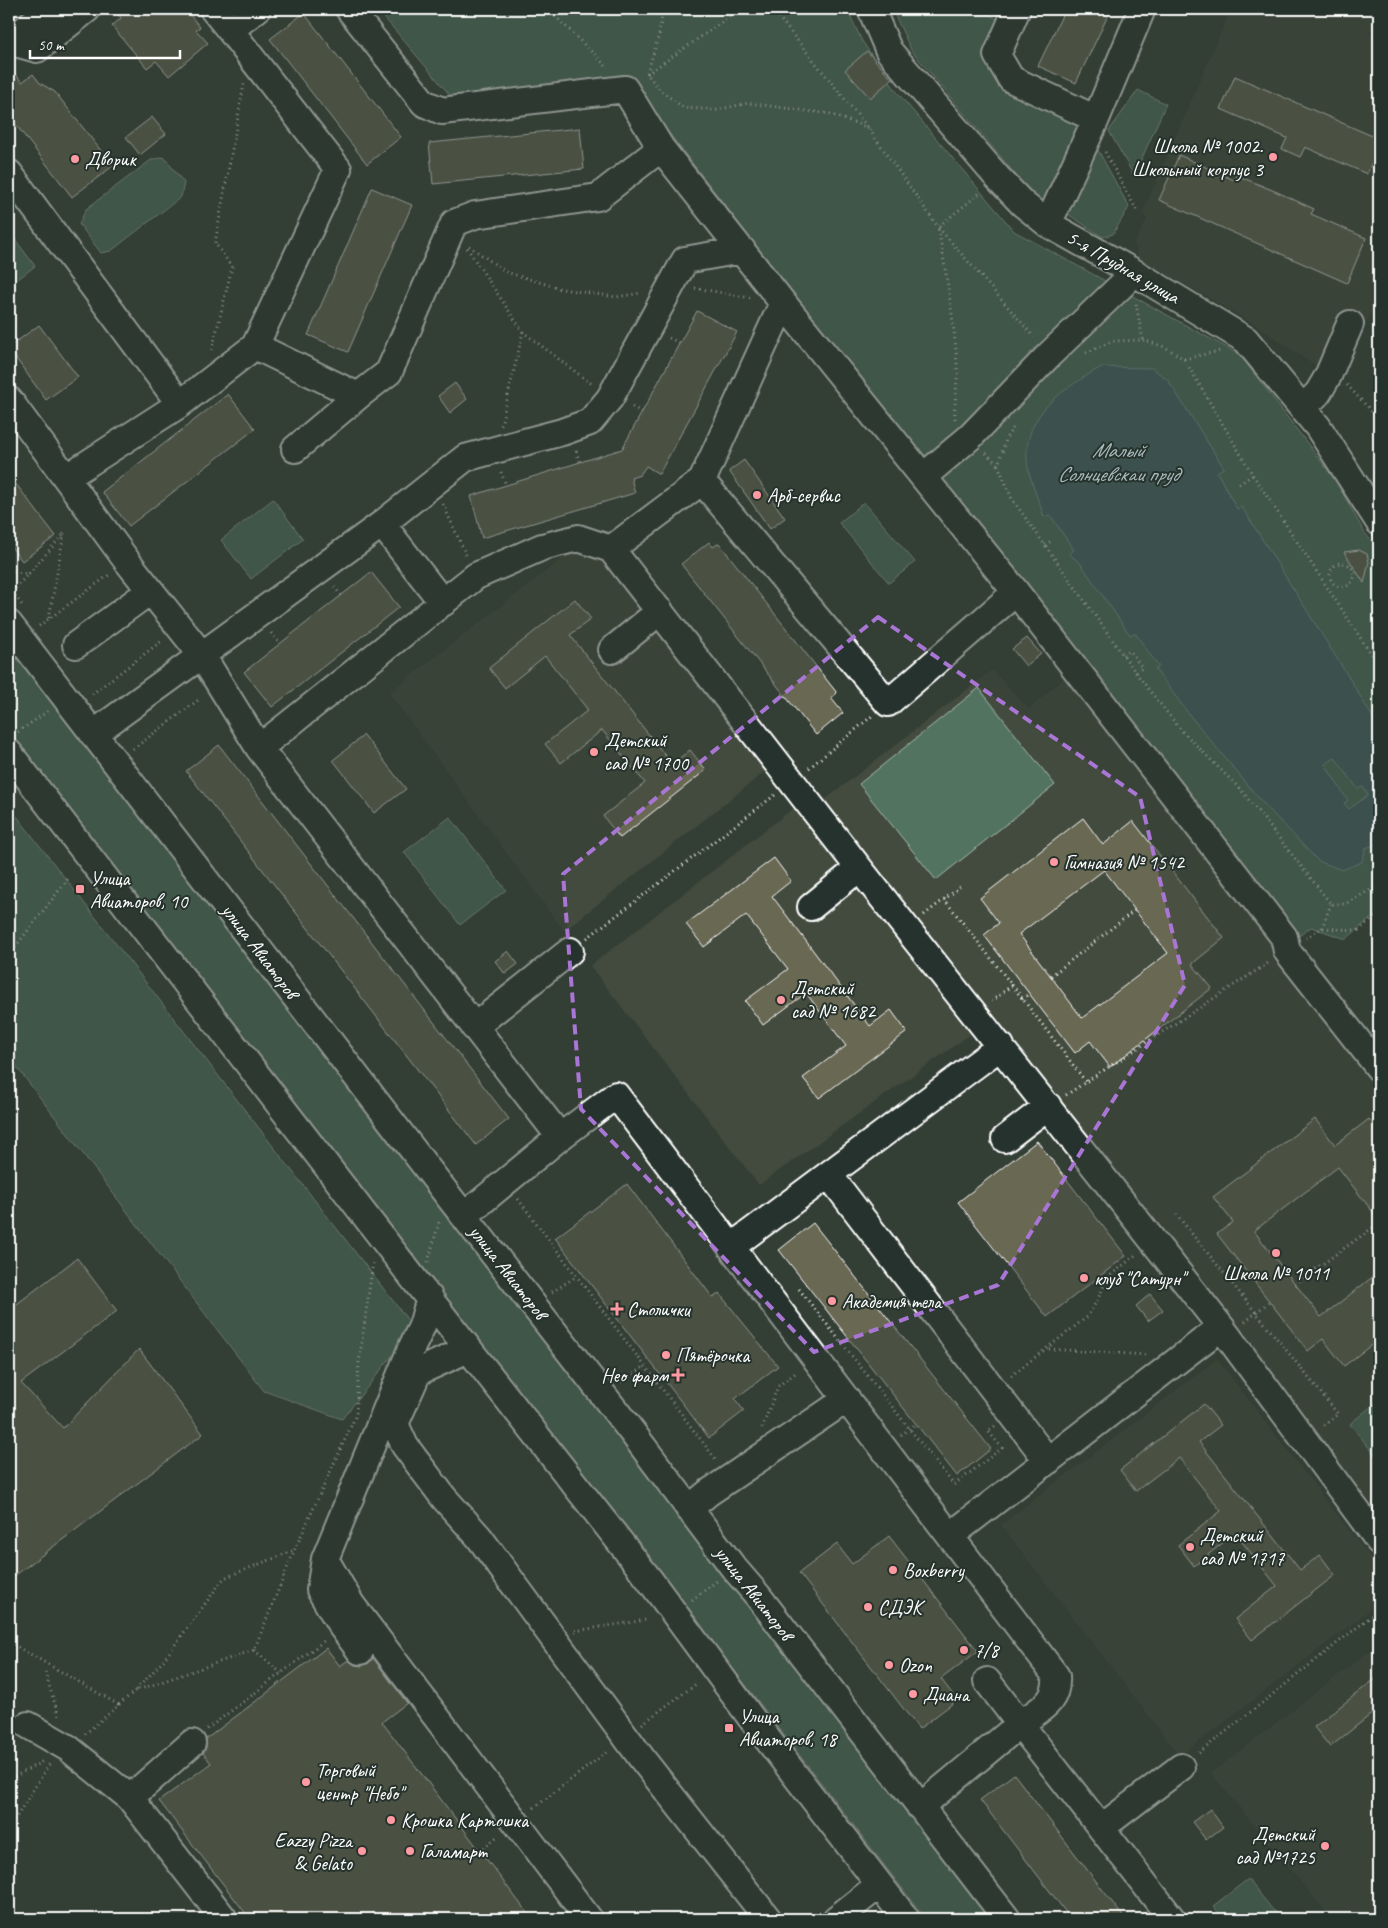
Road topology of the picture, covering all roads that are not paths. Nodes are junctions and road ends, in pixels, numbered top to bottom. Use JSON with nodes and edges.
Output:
{"nodes":[{"id":1,"x":47,"y":9,"type":"edge"},
{"id":2,"x":87,"y":9,"type":"edge"},
{"id":3,"x":213,"y":9,"type":"edge"},
{"id":4,"x":257,"y":9,"type":"edge"},
{"id":5,"x":348,"y":9,"type":"edge"},
{"id":6,"x":871,"y":9,"type":"edge"},
{"id":7,"x":1017,"y":9,"type":"edge"},
{"id":8,"x":1142,"y":9,"type":"edge"},
{"id":9,"x":230,"y":30,"type":"junction"},
{"id":10,"x":10,"y":42,"type":"edge"},
{"id":11,"x":1096,"y":119,"type":"junction"},
{"id":12,"x":661,"y":148,"type":"junction"},
{"id":13,"x":9,"y":173,"type":"edge"},
{"id":14,"x":1048,"y":224,"type":"junction"},
{"id":15,"x":742,"y":250,"type":"junction"},
{"id":16,"x":1132,"y":283,"type":"junction"},
{"id":17,"x":783,"y":303,"type":"junction"},
{"id":18,"x":1350,"y":324,"type":"dead end"},
{"id":19,"x":255,"y":346,"type":"junction"},
{"id":20,"x":358,"y":396,"type":"junction"},
{"id":21,"x":9,"y":400,"type":"edge"},
{"id":22,"x":180,"y":404,"type":"junction"},
{"id":23,"x":1303,"y":408,"type":"junction"},
{"id":24,"x":295,"y":449,"type":"dead end"},
{"id":25,"x":924,"y":476,"type":"junction"},
{"id":26,"x":67,"y":477,"type":"junction"},
{"id":27,"x":702,"y":481,"type":"junction"},
{"id":28,"x":1379,"y":522,"type":"edge"},
{"id":29,"x":382,"y":524,"type":"junction"},
{"id":30,"x":612,"y":549,"type":"junction"},
{"id":31,"x":150,"y":591,"type":"junction"},
{"id":32,"x":1016,"y":592,"type":"junction"},
{"id":33,"x":443,"y":603,"type":"junction"},
{"id":34,"x":660,"y":611,"type":"junction"},
{"id":35,"x":9,"y":624,"type":"edge"},
{"id":36,"x":76,"y":645,"type":"dead end"},
{"id":37,"x":612,"y":650,"type":"dead end"},
{"id":38,"x":201,"y":654,"type":"junction"},
{"id":39,"x":93,"y":734,"type":"junction"},
{"id":40,"x":13,"y":742,"type":"edge"},
{"id":41,"x":259,"y":748,"type":"junction"},
{"id":42,"x":860,"y":868,"type":"junction"},
{"id":43,"x":811,"y":907,"type":"dead end"},
{"id":44,"x":570,"y":951,"type":"road end"},
{"id":45,"x":474,"y":1027,"type":"junction"},
{"id":46,"x":1001,"y":1046,"type":"junction"},
{"id":47,"x":1379,"y":1068,"type":"edge"},
{"id":48,"x":1048,"y":1106,"type":"junction"},
{"id":49,"x":560,"y":1138,"type":"junction"},
{"id":50,"x":1004,"y":1139,"type":"dead end"},
{"id":51,"x":828,"y":1175,"type":"junction"},
{"id":52,"x":452,"y":1219,"type":"junction"},
{"id":53,"x":731,"y":1247,"type":"junction"},
{"id":54,"x":430,"y":1298,"type":"junction"},
{"id":55,"x":1220,"y":1327,"type":"junction"},
{"id":56,"x":468,"y":1349,"type":"junction"},
{"id":57,"x":847,"y":1400,"type":"junction"},
{"id":58,"x":1048,"y":1461,"type":"junction"},
{"id":59,"x":689,"y":1509,"type":"junction"},
{"id":60,"x":950,"y":1536,"type":"junction"},
{"id":61,"x":1379,"y":1541,"type":"edge"},
{"id":62,"x":325,"y":1559,"type":"junction"},
{"id":63,"x":360,"y":1651,"type":"dead end"},
{"id":64,"x":987,"y":1681,"type":"dead end"},
{"id":65,"x":1020,"y":1724,"type":"junction"},
{"id":66,"x":28,"y":1725,"type":"dead end"},
{"id":67,"x":192,"y":1743,"type":"dead end"},
{"id":68,"x":1181,"y":1767,"type":"road end"},
{"id":69,"x":130,"y":1798,"type":"junction"},
{"id":70,"x":920,"y":1807,"type":"junction"},
{"id":71,"x":1101,"y":1828,"type":"junction"},
{"id":72,"x":879,"y":1885,"type":"junction"},
{"id":73,"x":224,"y":1919,"type":"edge"},
{"id":74,"x":589,"y":1919,"type":"edge"},
{"id":75,"x":768,"y":1919,"type":"edge"},
{"id":76,"x":836,"y":1919,"type":"edge"},
{"id":77,"x":906,"y":1919,"type":"edge"},
{"id":78,"x":1007,"y":1919,"type":"edge"},
{"id":79,"x":1172,"y":1919,"type":"edge"}],
"edges":[{"from":1,"to":10,"type":"street"},
{"from":2,"to":10,"type":"street"},
{"from":3,"to":9,"type":"street"},
{"from":4,"to":9,"type":"street"},
{"from":5,"to":12,"type":"street"},
{"from":6,"to":14,"type":"street","name":"5-я Прудная улица"},
{"from":7,"to":11,"type":"street"},
{"from":8,"to":11,"type":"street"},
{"from":9,"to":19,"type":"street"},
{"from":11,"to":14,"type":"street"},
{"from":12,"to":15,"type":"street"},
{"from":12,"to":20,"type":"street"},
{"from":13,"to":22,"type":"street"},
{"from":14,"to":16,"type":"street","name":"5-я Прудная улица"},
{"from":15,"to":17,"type":"street"},
{"from":15,"to":29,"type":"street"},
{"from":16,"to":23,"type":"street","name":"5-я Прудная улица"},
{"from":16,"to":25,"type":"street"},
{"from":17,"to":25,"type":"street"},
{"from":17,"to":27,"type":"street"},
{"from":18,"to":23,"type":"street"},
{"from":19,"to":20,"type":"street"},
{"from":19,"to":22,"type":"street"},
{"from":20,"to":24,"type":"street"},
{"from":21,"to":26,"type":"street"},
{"from":22,"to":26,"type":"street"},
{"from":23,"to":28,"type":"street","name":"5-я Прудная улица"},
{"from":25,"to":32,"type":"street"},
{"from":26,"to":31,"type":"street"},
{"from":27,"to":30,"type":"street"},
{"from":27,"to":32,"type":"street"},
{"from":29,"to":33,"type":"street"},
{"from":29,"to":38,"type":"street"},
{"from":30,"to":33,"type":"street"},
{"from":30,"to":34,"type":"street"},
{"from":31,"to":36,"type":"street"},
{"from":31,"to":38,"type":"street"},
{"from":32,"to":47,"type":"street"},
{"from":33,"to":41,"type":"street"},
{"from":34,"to":37,"type":"street"},
{"from":34,"to":42,"type":"street"},
{"from":35,"to":39,"type":"street","name":"улица Авиаторов"},
{"from":38,"to":39,"type":"street"},
{"from":38,"to":41,"type":"street"},
{"from":39,"to":52,"type":"street","name":"улица Авиаторов"},
{"from":40,"to":54,"type":"street"},
{"from":41,"to":45,"type":"street"},
{"from":42,"to":43,"type":"street"},
{"from":42,"to":46,"type":"street"},
{"from":44,"to":45,"type":"street"},
{"from":45,"to":49,"type":"street"},
{"from":46,"to":48,"type":"street"},
{"from":46,"to":51,"type":"street"},
{"from":48,"to":50,"type":"street"},
{"from":48,"to":55,"type":"street"},
{"from":49,"to":52,"type":"street"},
{"from":49,"to":53,"type":"street"},
{"from":51,"to":53,"type":"street"},
{"from":51,"to":58,"type":"street"},
{"from":52,"to":59,"type":"street","name":"улица Авиаторов"},
{"from":53,"to":57,"type":"street"},
{"from":54,"to":56,"type":"street"},
{"from":54,"to":62,"type":"street"},
{"from":55,"to":58,"type":"street"},
{"from":55,"to":61,"type":"street"},
{"from":56,"to":72,"type":"street"},
{"from":56,"to":75,"type":"street"},
{"from":57,"to":59,"type":"street"},
{"from":57,"to":60,"type":"street"},
{"from":58,"to":60,"type":"street"},
{"from":59,"to":70,"type":"street","name":"улица Авиаторов"},
{"from":60,"to":65,"type":"street"},
{"from":62,"to":63,"type":"street"},
{"from":62,"to":74,"type":"street"},
{"from":64,"to":65,"type":"street"},
{"from":65,"to":70,"type":"street"},
{"from":65,"to":71,"type":"street"},
{"from":66,"to":69,"type":"street"},
{"from":67,"to":69,"type":"street"},
{"from":68,"to":71,"type":"street"},
{"from":69,"to":73,"type":"street"},
{"from":70,"to":78,"type":"street","name":"улица Авиаторов"},
{"from":71,"to":79,"type":"street"},
{"from":72,"to":76,"type":"street"},
{"from":72,"to":77,"type":"street"}]}
